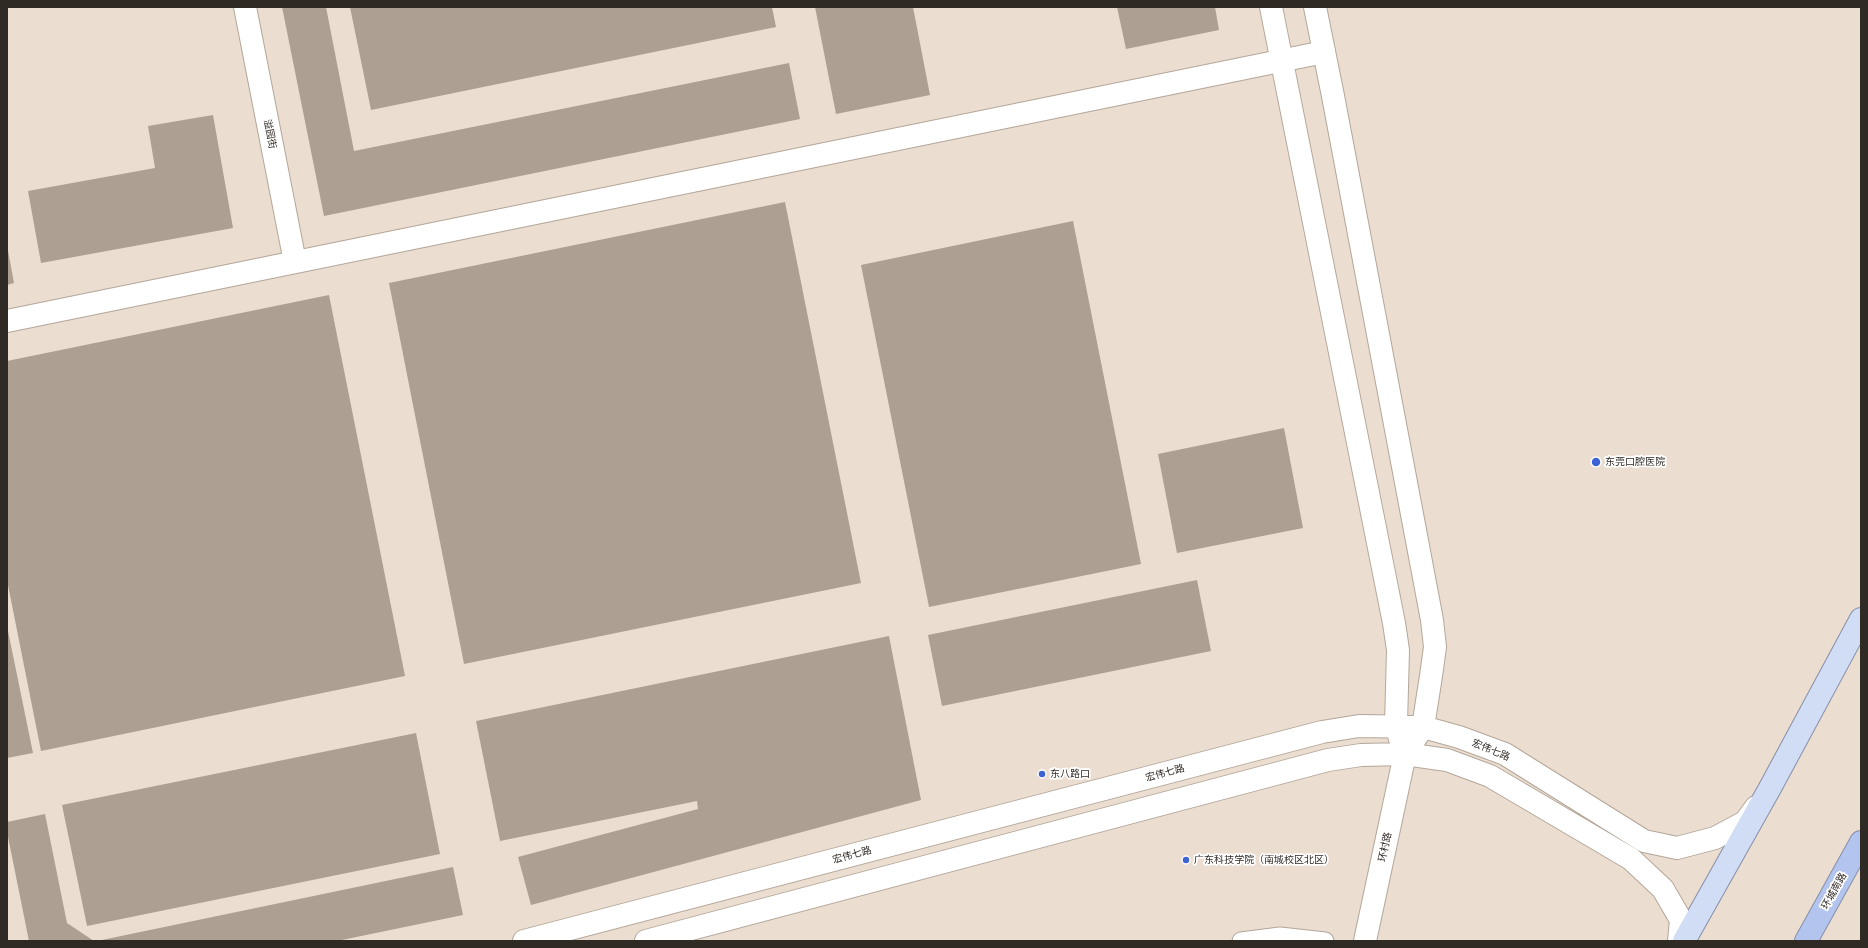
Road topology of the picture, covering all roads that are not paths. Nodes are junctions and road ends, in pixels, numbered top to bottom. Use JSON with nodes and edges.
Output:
{"nodes":[{"id":1,"x":245,"y":7,"type":"edge"},
{"id":2,"x":1271,"y":7,"type":"edge"},
{"id":3,"x":1315,"y":7,"type":"edge"},
{"id":4,"x":1324,"y":52,"type":"junction"},
{"id":5,"x":1282,"y":60,"type":"junction"},
{"id":6,"x":296,"y":262,"type":"junction"},
{"id":7,"x":7,"y":321,"type":"edge"},
{"id":8,"x":1861,"y":620,"type":"edge"},
{"id":9,"x":1396,"y":725,"type":"junction"},
{"id":10,"x":1423,"y":728,"type":"junction"},
{"id":11,"x":1405,"y":754,"type":"junction"},
{"id":12,"x":1770,"y":788,"type":"junction"},
{"id":13,"x":1861,"y":842,"type":"edge"},
{"id":14,"x":1249,"y":940,"type":"edge"},
{"id":15,"x":524,"y":941,"type":"edge"},
{"id":16,"x":646,"y":941,"type":"edge"},
{"id":17,"x":1325,"y":941,"type":"edge"},
{"id":18,"x":1365,"y":941,"type":"edge"},
{"id":19,"x":1679,"y":941,"type":"edge"},
{"id":20,"x":1684,"y":941,"type":"edge"},
{"id":21,"x":1806,"y":941,"type":"edge"}],
"edges":[{"from":1,"to":6,"type":"street","name":"溢园街"},
{"from":2,"to":5,"type":"street"},
{"from":3,"to":4,"type":"street"},
{"from":4,"to":5,"type":"street"},
{"from":4,"to":10,"type":"street"},
{"from":5,"to":6,"type":"street"},
{"from":5,"to":9,"type":"street"},
{"from":6,"to":7,"type":"street"},
{"from":8,"to":12,"type":"main road"},
{"from":9,"to":10,"type":"street","name":"宏伟七路"},
{"from":9,"to":11,"type":"street"},
{"from":9,"to":15,"type":"street","name":"宏伟七路"},
{"from":10,"to":11,"type":"street"},
{"from":10,"to":12,"type":"street","name":"宏伟七路"},
{"from":11,"to":16,"type":"street"},
{"from":11,"to":18,"type":"street","name":"环村路"},
{"from":11,"to":19,"type":"street"},
{"from":12,"to":20,"type":"main road"},
{"from":13,"to":21,"type":"highway","name":"环城南路"},
{"from":14,"to":17,"type":"lane"}]}
